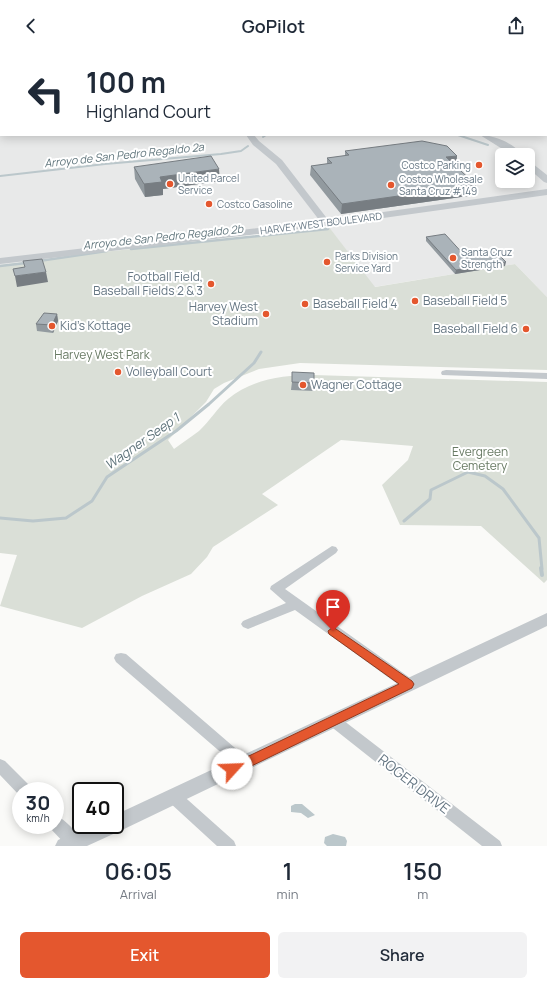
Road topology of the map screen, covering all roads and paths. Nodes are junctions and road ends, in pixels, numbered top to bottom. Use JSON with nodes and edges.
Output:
{"nodes":[{"id":1,"x":251,"y":136,"type":"edge"},
{"id":2,"x":486,"y":136,"type":"edge"},
{"id":3,"x":506,"y":148,"type":"edge"},
{"id":4,"x":535,"y":170,"type":"edge"},
{"id":5,"x":546,"y":179,"type":"edge"},
{"id":6,"x":547,"y":192,"type":"edge"},
{"id":7,"x":533,"y":194,"type":"junction"},
{"id":8,"x":326,"y":223,"type":"junction"},
{"id":9,"x":0,"y":261,"type":"edge"},
{"id":10,"x":446,"y":373,"type":"dead end"},
{"id":11,"x":547,"y":376,"type":"edge"},
{"id":12,"x":332,"y":550,"type":"dead end"},
{"id":13,"x":296,"y":604,"type":"junction"},
{"id":14,"x":547,"y":619,"type":"edge"},
{"id":15,"x":248,"y":624,"type":"dead end"},
{"id":16,"x":121,"y":658,"type":"dead end"},
{"id":17,"x":408,"y":684,"type":"junction"},
{"id":18,"x":334,"y":721,"type":"junction"},
{"id":19,"x":244,"y":764,"type":"junction"},
{"id":20,"x":0,"y":765,"type":"edge"},
{"id":21,"x":16,"y":782,"type":"edge"},
{"id":22,"x":174,"y":797,"type":"junction"},
{"id":23,"x":124,"y":820,"type":"edge"},
{"id":24,"x":63,"y":834,"type":"edge"},
{"id":25,"x":92,"y":834,"type":"edge"},
{"id":26,"x":70,"y":844,"type":"edge"},
{"id":27,"x":228,"y":846,"type":"edge"},
{"id":28,"x":494,"y":846,"type":"edge"}],
"edges":[{"from":1,"to":8,"type":"street"},
{"from":2,"to":3,"type":"street"},
{"from":4,"to":5,"type":"street"},
{"from":5,"to":7,"type":"street"},
{"from":6,"to":7,"type":"street","name":"HARVEY WEST BOULEVARD"},
{"from":7,"to":8,"type":"street","name":"HARVEY WEST BOULEVARD"},
{"from":8,"to":9,"type":"street","name":"HARVEY WEST BOULEVARD"},
{"from":10,"to":11,"type":"street"},
{"from":12,"to":13,"type":"street"},
{"from":13,"to":15,"type":"street"},
{"from":13,"to":17,"type":"street"},
{"from":14,"to":17,"type":"street"},
{"from":16,"to":19,"type":"street"},
{"from":17,"to":18,"type":"street"},
{"from":18,"to":19,"type":"street"},
{"from":18,"to":28,"type":"street","name":"ROGER DRIVE"},
{"from":19,"to":22,"type":"street"},
{"from":20,"to":21,"type":"street"},
{"from":22,"to":23,"type":"street"},
{"from":22,"to":27,"type":"street"},
{"from":24,"to":26,"type":"street"},
{"from":25,"to":26,"type":"street"}]}
